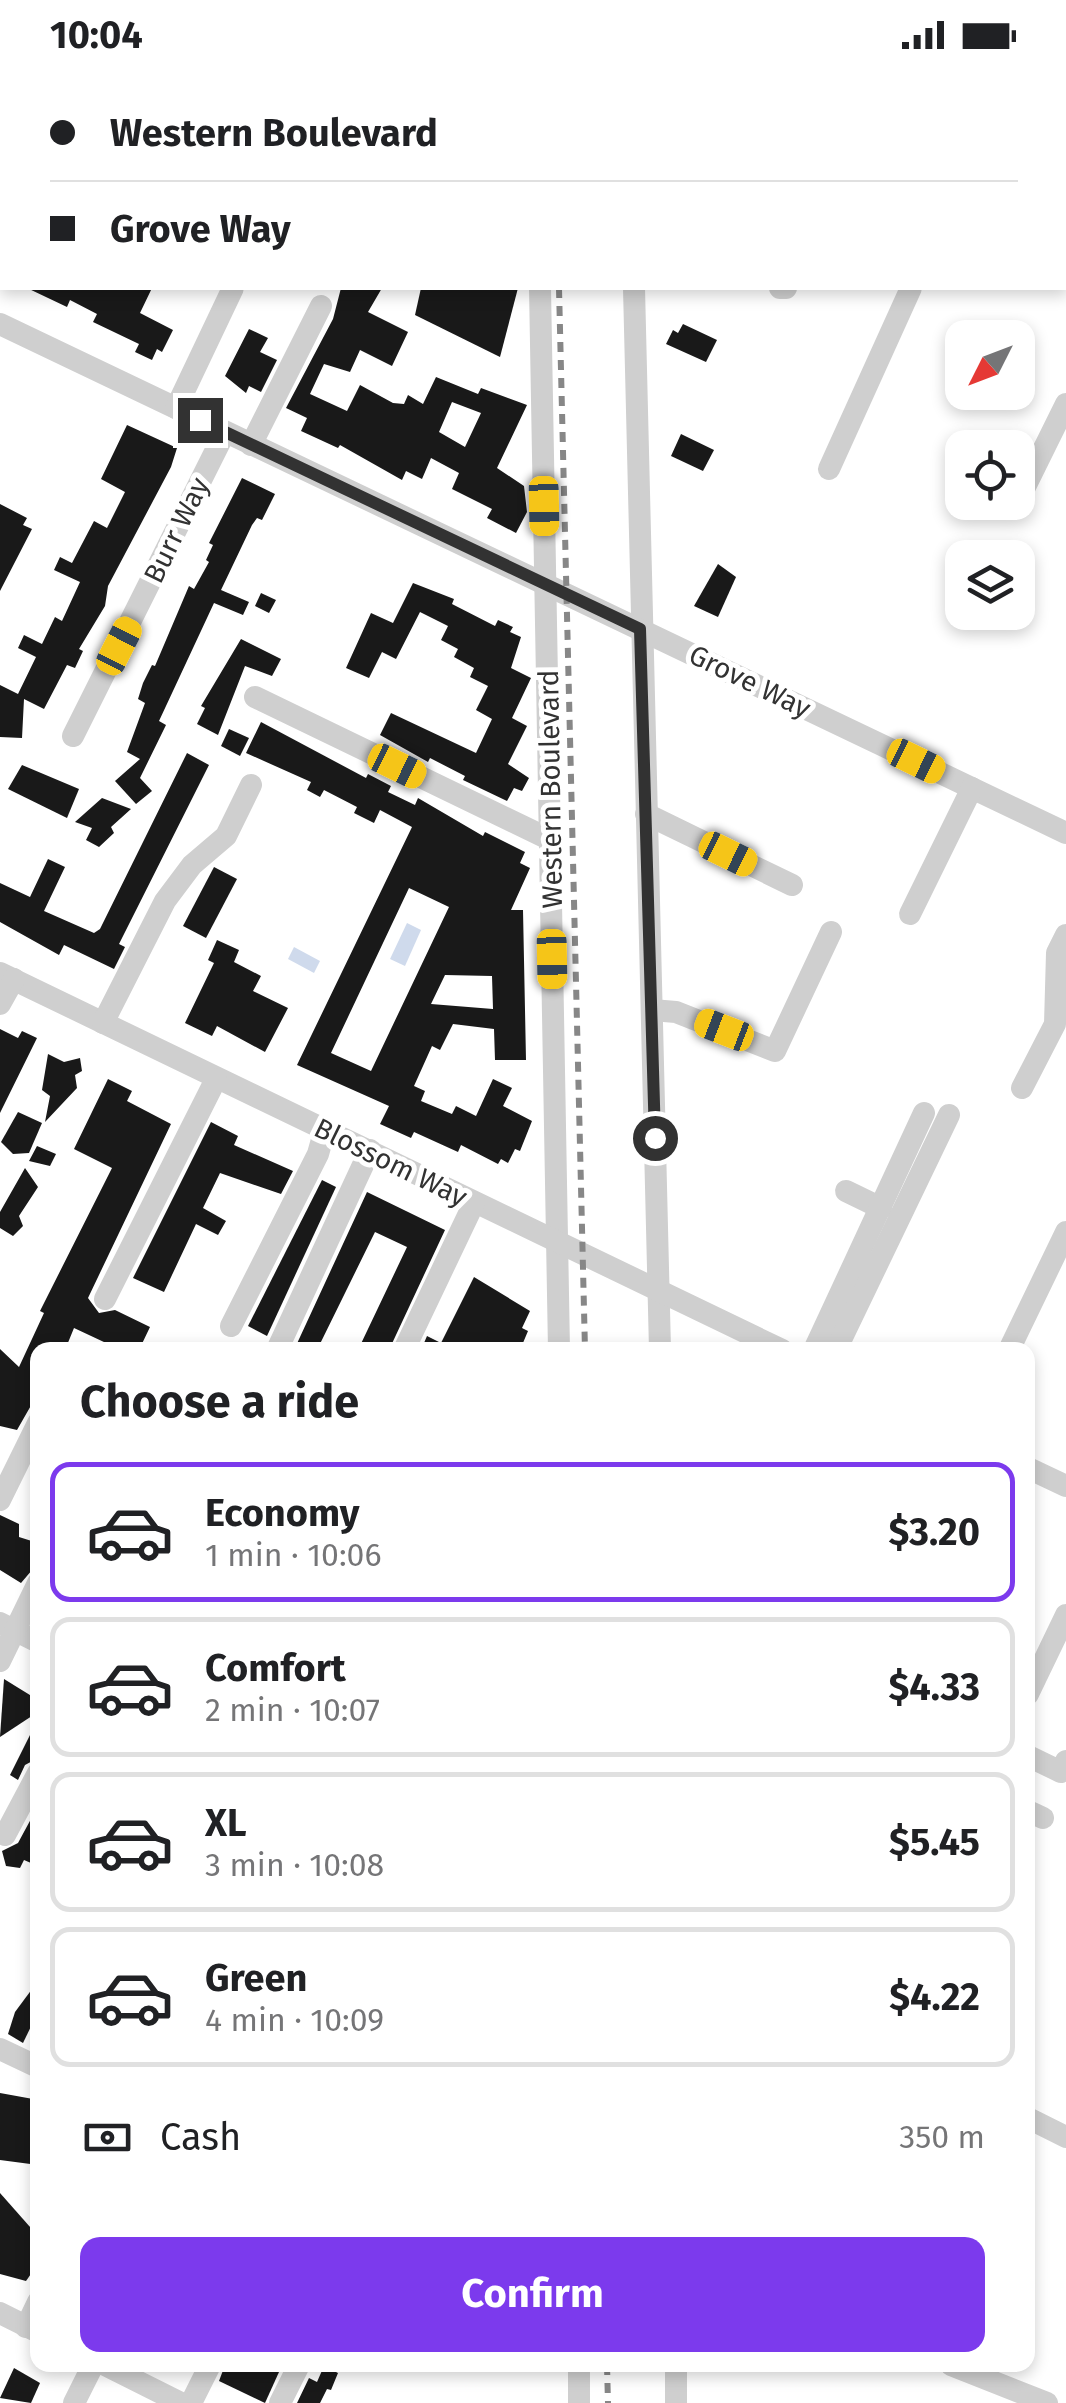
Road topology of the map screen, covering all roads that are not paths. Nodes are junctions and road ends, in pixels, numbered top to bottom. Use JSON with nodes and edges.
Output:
{"nodes":[{"id":1,"x":232,"y":290,"type":"edge"},
{"id":2,"x":540,"y":290,"type":"edge"},
{"id":3,"x":634,"y":290,"type":"edge"},
{"id":4,"x":910,"y":290,"type":"edge"},
{"id":5,"x":321,"y":306,"type":"dead end"},
{"id":6,"x":0,"y":324,"type":"edge"},
{"id":7,"x":1066,"y":404,"type":"edge"},
{"id":8,"x":176,"y":408,"type":"junction"},
{"id":9,"x":226,"y":432,"type":"junction"},
{"id":10,"x":251,"y":446,"type":"junction"},
{"id":11,"x":1035,"y":467,"type":"edge"},
{"id":12,"x":829,"y":469,"type":"dead end"},
{"id":13,"x":545,"y":584,"type":"junction"},
{"id":14,"x":640,"y":629,"type":"junction"},
{"id":15,"x":255,"y":697,"type":"dead end"},
{"id":16,"x":73,"y":736,"type":"dead end"},
{"id":17,"x":251,"y":785,"type":"dead end"},
{"id":18,"x":972,"y":788,"type":"junction"},
{"id":19,"x":646,"y":814,"type":"junction"},
{"id":20,"x":1066,"y":833,"type":"edge"},
{"id":21,"x":551,"y":840,"type":"junction"},
{"id":22,"x":792,"y":885,"type":"dead end"},
{"id":23,"x":910,"y":914,"type":"dead end"},
{"id":24,"x":832,"y":932,"type":"dead end"},
{"id":25,"x":1066,"y":935,"type":"edge"},
{"id":26,"x":7,"y":976,"type":"edge"},
{"id":27,"x":0,"y":1004,"type":"edge"},
{"id":28,"x":652,"y":1010,"type":"junction"},
{"id":29,"x":102,"y":1024,"type":"junction"},
{"id":30,"x":216,"y":1079,"type":"junction"},
{"id":31,"x":1022,"y":1088,"type":"dead end"},
{"id":32,"x":924,"y":1114,"type":"dead end"},
{"id":33,"x":950,"y":1115,"type":"dead end"},
{"id":34,"x":324,"y":1129,"type":"junction"},
{"id":35,"x":370,"y":1150,"type":"junction"},
{"id":36,"x":846,"y":1191,"type":"dead end"},
{"id":37,"x":474,"y":1203,"type":"junction"},
{"id":38,"x":881,"y":1208,"type":"junction"},
{"id":39,"x":1066,"y":1232,"type":"edge"},
{"id":40,"x":555,"y":1243,"type":"junction"},
{"id":41,"x":659,"y":1291,"type":"junction"},
{"id":42,"x":105,"y":1299,"type":"dead end"},
{"id":43,"x":231,"y":1326,"type":"dead end"},
{"id":44,"x":281,"y":1342,"type":"edge"},
{"id":45,"x":408,"y":1342,"type":"edge"},
{"id":46,"x":559,"y":1342,"type":"edge"},
{"id":47,"x":660,"y":1342,"type":"edge"},
{"id":48,"x":765,"y":1342,"type":"edge"},
{"id":49,"x":818,"y":1342,"type":"edge"},
{"id":50,"x":840,"y":1342,"type":"edge"},
{"id":51,"x":1013,"y":1342,"type":"edge"},
{"id":52,"x":30,"y":1440,"type":"edge"},
{"id":53,"x":1035,"y":1473,"type":"edge"},
{"id":54,"x":1066,"y":1486,"type":"edge"},
{"id":55,"x":0,"y":1500,"type":"edge"},
{"id":56,"x":30,"y":1594,"type":"edge"},
{"id":57,"x":1066,"y":1615,"type":"edge"},
{"id":58,"x":7,"y":1627,"type":"edge"},
{"id":59,"x":30,"y":1638,"type":"edge"},
{"id":60,"x":0,"y":1660,"type":"edge"},
{"id":61,"x":1035,"y":1679,"type":"edge"},
{"id":62,"x":1035,"y":1759,"type":"edge"},
{"id":63,"x":1064,"y":1769,"type":"edge"},
{"id":64,"x":30,"y":1789,"type":"edge"},
{"id":65,"x":5,"y":1834,"type":"dead end"},
{"id":66,"x":0,"y":2049,"type":"edge"},
{"id":67,"x":30,"y":2063,"type":"edge"},
{"id":68,"x":1035,"y":2121,"type":"edge"},
{"id":69,"x":1066,"y":2136,"type":"edge"},
{"id":70,"x":0,"y":2315,"type":"edge"},
{"id":71,"x":30,"y":2329,"type":"edge"},
{"id":72,"x":90,"y":2372,"type":"edge"},
{"id":73,"x":206,"y":2372,"type":"edge"},
{"id":74,"x":296,"y":2372,"type":"edge"},
{"id":75,"x":578,"y":2372,"type":"edge"},
{"id":76,"x":676,"y":2372,"type":"edge"},
{"id":77,"x":969,"y":2372,"type":"edge"},
{"id":78,"x":142,"y":2373,"type":"edge"},
{"id":79,"x":74,"y":2403,"type":"edge"},
{"id":80,"x":181,"y":2403,"type":"edge"},
{"id":81,"x":191,"y":2403,"type":"edge"},
{"id":82,"x":280,"y":2403,"type":"edge"},
{"id":83,"x":580,"y":2403,"type":"edge"},
{"id":84,"x":676,"y":2403,"type":"edge"},
{"id":85,"x":1047,"y":2403,"type":"edge"}],
"edges":[{"from":1,"to":8,"type":"street"},
{"from":2,"to":13,"type":"street","name":"Western Boulevard"},
{"from":3,"to":14,"type":"street"},
{"from":4,"to":12,"type":"street"},
{"from":5,"to":10,"type":"street"},
{"from":6,"to":8,"type":"street","name":"Grove Way"},
{"from":7,"to":11,"type":"street"},
{"from":8,"to":9,"type":"street","name":"Grove Way"},
{"from":9,"to":10,"type":"street","name":"Grove Way"},
{"from":9,"to":16,"type":"street","name":"Burr Way"},
{"from":10,"to":13,"type":"street","name":"Grove Way"},
{"from":13,"to":14,"type":"street","name":"Grove Way"},
{"from":13,"to":21,"type":"street","name":"Western Boulevard"},
{"from":14,"to":18,"type":"street","name":"Grove Way"},
{"from":14,"to":19,"type":"street"},
{"from":15,"to":21,"type":"street"},
{"from":17,"to":29,"type":"street"},
{"from":18,"to":20,"type":"street","name":"Grove Way"},
{"from":18,"to":23,"type":"street"},
{"from":19,"to":22,"type":"street"},
{"from":19,"to":28,"type":"street"},
{"from":21,"to":40,"type":"street","name":"Western Boulevard"},
{"from":24,"to":28,"type":"street"},
{"from":25,"to":31,"type":"street"},
{"from":26,"to":27,"type":"street"},
{"from":26,"to":29,"type":"street","name":"Blossom Way"},
{"from":28,"to":41,"type":"street"},
{"from":29,"to":30,"type":"street","name":"Blossom Way"},
{"from":30,"to":34,"type":"street","name":"Blossom Way"},
{"from":30,"to":42,"type":"street"},
{"from":32,"to":38,"type":"street"},
{"from":33,"to":50,"type":"street"},
{"from":34,"to":35,"type":"street","name":"Blossom Way"},
{"from":34,"to":43,"type":"street"},
{"from":35,"to":37,"type":"street","name":"Blossom Way"},
{"from":35,"to":44,"type":"street"},
{"from":36,"to":38,"type":"street"},
{"from":37,"to":40,"type":"street","name":"Blossom Way"},
{"from":37,"to":45,"type":"street"},
{"from":38,"to":49,"type":"street"},
{"from":39,"to":51,"type":"street"},
{"from":40,"to":41,"type":"street","name":"Blossom Way"},
{"from":40,"to":46,"type":"street","name":"Western Boulevard"},
{"from":41,"to":47,"type":"street"},
{"from":41,"to":48,"type":"street","name":"Blossom Way"},
{"from":52,"to":55,"type":"street"},
{"from":53,"to":54,"type":"street"},
{"from":56,"to":58,"type":"street"},
{"from":57,"to":61,"type":"street"},
{"from":58,"to":59,"type":"street"},
{"from":58,"to":60,"type":"street"},
{"from":62,"to":63,"type":"street"},
{"from":64,"to":65,"type":"street"},
{"from":66,"to":67,"type":"street"},
{"from":68,"to":69,"type":"street"},
{"from":70,"to":71,"type":"street"},
{"from":72,"to":79,"type":"street"},
{"from":73,"to":81,"type":"street"},
{"from":74,"to":82,"type":"street"},
{"from":75,"to":83,"type":"street"},
{"from":76,"to":84,"type":"street"},
{"from":77,"to":85,"type":"street"},
{"from":78,"to":80,"type":"street"}]}
